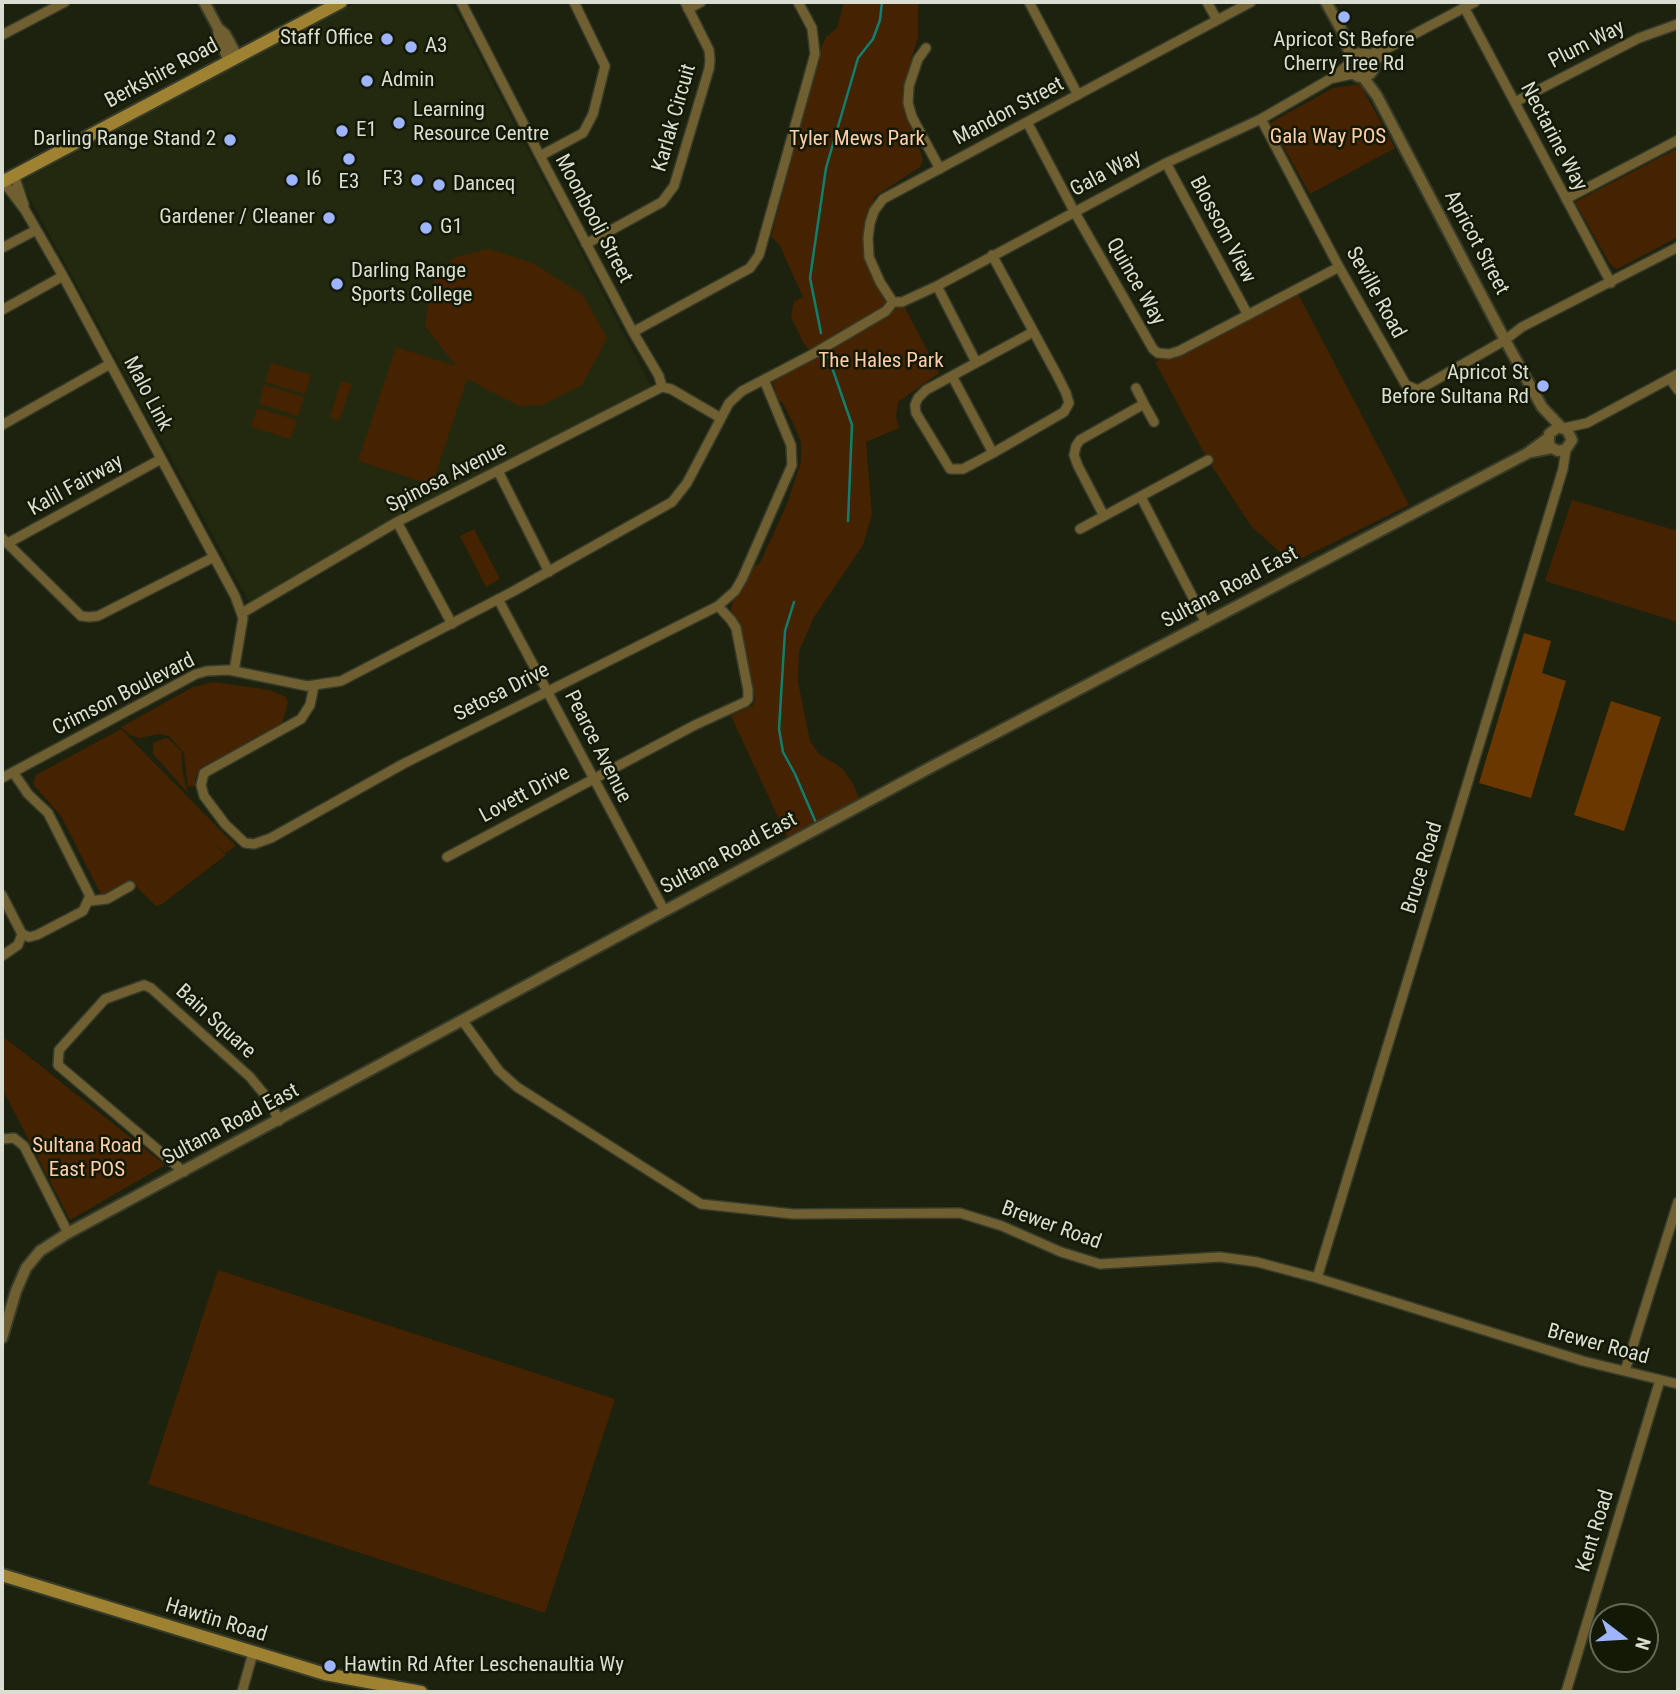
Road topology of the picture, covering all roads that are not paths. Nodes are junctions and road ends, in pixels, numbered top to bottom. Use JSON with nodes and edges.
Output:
{"nodes":[{"id":1,"x":65,"y":2,"type":"edge"},
{"id":2,"x":204,"y":2,"type":"edge"},
{"id":3,"x":341,"y":2,"type":"edge"},
{"id":4,"x":461,"y":2,"type":"edge"},
{"id":5,"x":573,"y":2,"type":"edge"},
{"id":6,"x":701,"y":2,"type":"edge"},
{"id":7,"x":797,"y":2,"type":"edge"},
{"id":8,"x":1029,"y":2,"type":"edge"},
{"id":9,"x":1207,"y":2,"type":"edge"},
{"id":10,"x":1251,"y":2,"type":"edge"},
{"id":11,"x":1326,"y":2,"type":"edge"},
{"id":12,"x":1475,"y":2,"type":"edge"},
{"id":13,"x":687,"y":5,"type":"edge"},
{"id":14,"x":1464,"y":8,"type":"junction"},
{"id":15,"x":1217,"y":20,"type":"junction"},
{"id":16,"x":1678,"y":24,"type":"edge"},
{"id":17,"x":2,"y":35,"type":"edge"},
{"id":18,"x":926,"y":48,"type":"dead end"},
{"id":19,"x":233,"y":58,"type":"junction"},
{"id":20,"x":1362,"y":65,"type":"junction"},
{"id":21,"x":1078,"y":95,"type":"junction"},
{"id":22,"x":1515,"y":102,"type":"junction"},
{"id":23,"x":1261,"y":119,"type":"junction"},
{"id":24,"x":1027,"y":122,"type":"junction"},
{"id":25,"x":1678,"y":140,"type":"edge"},
{"id":26,"x":540,"y":156,"type":"junction"},
{"id":27,"x":1166,"y":163,"type":"junction"},
{"id":28,"x":940,"y":169,"type":"junction"},
{"id":29,"x":6,"y":179,"type":"edge"},
{"id":30,"x":1566,"y":199,"type":"junction"},
{"id":31,"x":1074,"y":211,"type":"junction"},
{"id":32,"x":36,"y":230,"type":"junction"},
{"id":33,"x":586,"y":244,"type":"junction"},
{"id":34,"x":1678,"y":247,"type":"edge"},
{"id":35,"x":2,"y":248,"type":"edge"},
{"id":36,"x":992,"y":256,"type":"junction"},
{"id":37,"x":1339,"y":267,"type":"junction"},
{"id":38,"x":63,"y":276,"type":"junction"},
{"id":39,"x":1611,"y":283,"type":"junction"},
{"id":40,"x":937,"y":286,"type":"junction"},
{"id":41,"x":895,"y":303,"type":"junction"},
{"id":42,"x":2,"y":310,"type":"edge"},
{"id":43,"x":1248,"y":315,"type":"junction"},
{"id":44,"x":633,"y":332,"type":"junction"},
{"id":45,"x":1033,"y":332,"type":"junction"},
{"id":46,"x":1505,"y":340,"type":"junction"},
{"id":47,"x":976,"y":362,"type":"junction"},
{"id":48,"x":110,"y":364,"type":"junction"},
{"id":49,"x":952,"y":376,"type":"junction"},
{"id":50,"x":1674,"y":376,"type":"edge"},
{"id":51,"x":764,"y":380,"type":"junction"},
{"id":52,"x":662,"y":387,"type":"junction"},
{"id":53,"x":1136,"y":388,"type":"dead end"},
{"id":54,"x":1678,"y":390,"type":"edge"},
{"id":55,"x":1144,"y":404,"type":"junction"},
{"id":56,"x":1542,"y":407,"type":"junction"},
{"id":57,"x":719,"y":417,"type":"junction"},
{"id":58,"x":1154,"y":422,"type":"dead end"},
{"id":59,"x":1587,"y":423,"type":"junction"},
{"id":60,"x":2,"y":425,"type":"edge"},
{"id":61,"x":1563,"y":428,"type":"junction"},
{"id":62,"x":1557,"y":443,"type":"junction"},
{"id":63,"x":993,"y":453,"type":"junction"},
{"id":64,"x":161,"y":459,"type":"junction"},
{"id":65,"x":1208,"y":460,"type":"dead end"},
{"id":66,"x":498,"y":471,"type":"junction"},
{"id":67,"x":1141,"y":497,"type":"junction"},
{"id":68,"x":1104,"y":516,"type":"junction"},
{"id":69,"x":397,"y":522,"type":"junction"},
{"id":70,"x":1080,"y":529,"type":"dead end"},
{"id":71,"x":5,"y":540,"type":"edge"},
{"id":72,"x":214,"y":557,"type":"junction"},
{"id":73,"x":548,"y":572,"type":"junction"},
{"id":74,"x":498,"y":599,"type":"junction"},
{"id":75,"x":718,"y":606,"type":"junction"},
{"id":76,"x":242,"y":612,"type":"junction"},
{"id":77,"x":1206,"y":623,"type":"junction"},
{"id":78,"x":452,"y":624,"type":"junction"},
{"id":79,"x":232,"y":670,"type":"junction"},
{"id":80,"x":310,"y":686,"type":"junction"},
{"id":81,"x":547,"y":690,"type":"junction"},
{"id":82,"x":13,"y":772,"type":"junction"},
{"id":83,"x":2,"y":778,"type":"edge"},
{"id":84,"x":593,"y":779,"type":"junction"},
{"id":85,"x":447,"y":857,"type":"dead end"},
{"id":86,"x":130,"y":887,"type":"dead end"},
{"id":87,"x":2,"y":895,"type":"edge"},
{"id":88,"x":90,"y":901,"type":"junction"},
{"id":89,"x":664,"y":910,"type":"junction"},
{"id":90,"x":22,"y":934,"type":"junction"},
{"id":91,"x":2,"y":956,"type":"edge"},
{"id":92,"x":462,"y":1020,"type":"junction"},
{"id":93,"x":279,"y":1121,"type":"junction"},
{"id":94,"x":2,"y":1139,"type":"edge"},
{"id":95,"x":184,"y":1172,"type":"junction"},
{"id":96,"x":1678,"y":1202,"type":"edge"},
{"id":97,"x":68,"y":1233,"type":"junction"},
{"id":98,"x":1317,"y":1278,"type":"junction"},
{"id":99,"x":2,"y":1338,"type":"edge"},
{"id":100,"x":1625,"y":1371,"type":"junction"},
{"id":101,"x":1661,"y":1380,"type":"junction"},
{"id":102,"x":1678,"y":1384,"type":"edge"},
{"id":103,"x":2,"y":1575,"type":"edge"},
{"id":104,"x":253,"y":1653,"type":"junction"},
{"id":105,"x":242,"y":1692,"type":"edge"},
{"id":106,"x":421,"y":1692,"type":"edge"},
{"id":107,"x":1566,"y":1692,"type":"edge"}],
"edges":[{"from":1,"to":17,"type":"street"},
{"from":2,"to":19,"type":"street"},
{"from":3,"to":19,"type":"main road","name":"Berkshire Road"},
{"from":4,"to":26,"type":"street","name":"Moonbooli Street"},
{"from":5,"to":26,"type":"street"},
{"from":6,"to":13,"type":"street"},
{"from":7,"to":44,"type":"street"},
{"from":8,"to":21,"type":"street"},
{"from":9,"to":15,"type":"street"},
{"from":10,"to":15,"type":"street","name":"Mandon Street"},
{"from":11,"to":20,"type":"street","name":"Apricot Street"},
{"from":12,"to":14,"type":"street","name":"Gala Way"},
{"from":13,"to":33,"type":"street","name":"Karlak Circuit"},
{"from":14,"to":20,"type":"street","name":"Gala Way"},
{"from":14,"to":22,"type":"street","name":"Nectarine Way"},
{"from":15,"to":21,"type":"street","name":"Mandon Street"},
{"from":16,"to":22,"type":"street","name":"Plum Way"},
{"from":18,"to":28,"type":"street"},
{"from":19,"to":29,"type":"main road","name":"Berkshire Road"},
{"from":20,"to":23,"type":"street","name":"Gala Way"},
{"from":20,"to":46,"type":"street","name":"Apricot Street"},
{"from":21,"to":24,"type":"street","name":"Mandon Street"},
{"from":22,"to":30,"type":"street","name":"Nectarine Way"},
{"from":23,"to":27,"type":"street","name":"Gala Way"},
{"from":23,"to":37,"type":"street","name":"Seville Road"},
{"from":24,"to":28,"type":"street","name":"Mandon Street"},
{"from":24,"to":31,"type":"street","name":"Quince Way"},
{"from":25,"to":30,"type":"street"},
{"from":26,"to":33,"type":"street","name":"Moonbooli Street"},
{"from":27,"to":31,"type":"street","name":"Gala Way"},
{"from":27,"to":43,"type":"street","name":"Blossom View"},
{"from":28,"to":41,"type":"street","name":"Mandon Street"},
{"from":29,"to":32,"type":"street","name":"Malo Link"},
{"from":30,"to":39,"type":"street","name":"Nectarine Way"},
{"from":31,"to":36,"type":"street","name":"Gala Way"},
{"from":31,"to":43,"type":"street","name":"Quince Way"},
{"from":32,"to":35,"type":"street"},
{"from":32,"to":38,"type":"street","name":"Malo Link"},
{"from":33,"to":44,"type":"street","name":"Moonbooli Street"},
{"from":34,"to":39,"type":"street"},
{"from":36,"to":40,"type":"street","name":"Gala Way"},
{"from":36,"to":45,"type":"street"},
{"from":37,"to":43,"type":"street","name":"Quince Way"},
{"from":37,"to":46,"type":"street","name":"Seville Road"},
{"from":38,"to":42,"type":"street"},
{"from":38,"to":48,"type":"street","name":"Malo Link"},
{"from":39,"to":46,"type":"street"},
{"from":40,"to":41,"type":"street","name":"Gala Way"},
{"from":40,"to":47,"type":"street"},
{"from":41,"to":51,"type":"street","name":"Gala Way"},
{"from":44,"to":52,"type":"street","name":"Moonbooli Street"},
{"from":45,"to":47,"type":"street"},
{"from":45,"to":63,"type":"street"},
{"from":46,"to":56,"type":"street","name":"Apricot Street"},
{"from":47,"to":49,"type":"street"},
{"from":48,"to":60,"type":"street"},
{"from":48,"to":64,"type":"street","name":"Malo Link"},
{"from":49,"to":63,"type":"street"},
{"from":49,"to":63,"type":"street"},
{"from":50,"to":54,"type":"street"},
{"from":50,"to":59,"type":"street"},
{"from":51,"to":57,"type":"street"},
{"from":51,"to":75,"type":"street","name":"Setosa Drive"},
{"from":52,"to":57,"type":"street"},
{"from":52,"to":66,"type":"street","name":"Spinosa Avenue"},
{"from":53,"to":55,"type":"street"},
{"from":55,"to":58,"type":"street"},
{"from":55,"to":68,"type":"street"},
{"from":56,"to":61,"type":"street","name":"Apricot Street"},
{"from":56,"to":62,"type":"street","name":"Apricot Street"},
{"from":57,"to":73,"type":"street","name":"Crimson Boulevard"},
{"from":59,"to":61,"type":"street"},
{"from":59,"to":62,"type":"street"},
{"from":61,"to":62,"type":"street","name":"Sultana Road East"},
{"from":61,"to":62,"type":"street","name":"Apricot Street"},
{"from":62,"to":77,"type":"street","name":"Sultana Road East"},
{"from":62,"to":98,"type":"street","name":"Bruce Road"},
{"from":64,"to":71,"type":"street","name":"Kalil Fairway"},
{"from":64,"to":72,"type":"street","name":"Malo Link"},
{"from":65,"to":67,"type":"street"},
{"from":66,"to":69,"type":"street","name":"Spinosa Avenue"},
{"from":66,"to":73,"type":"street"},
{"from":67,"to":68,"type":"street"},
{"from":67,"to":77,"type":"street"},
{"from":68,"to":70,"type":"street"},
{"from":69,"to":76,"type":"street","name":"Spinosa Avenue"},
{"from":69,"to":78,"type":"street"},
{"from":71,"to":72,"type":"street"},
{"from":72,"to":76,"type":"street","name":"Malo Link"},
{"from":73,"to":74,"type":"street","name":"Crimson Boulevard"},
{"from":74,"to":78,"type":"street","name":"Crimson Boulevard"},
{"from":74,"to":81,"type":"street","name":"Pearce Avenue"},
{"from":75,"to":81,"type":"street","name":"Setosa Drive"},
{"from":75,"to":84,"type":"street","name":"Lovett Drive"},
{"from":76,"to":79,"type":"street"},
{"from":77,"to":89,"type":"street","name":"Sultana Road East"},
{"from":78,"to":80,"type":"street","name":"Crimson Boulevard"},
{"from":79,"to":80,"type":"street","name":"Crimson Boulevard"},
{"from":79,"to":82,"type":"street","name":"Crimson Boulevard"},
{"from":80,"to":81,"type":"street","name":"Setosa Drive"},
{"from":81,"to":84,"type":"street","name":"Pearce Avenue"},
{"from":82,"to":83,"type":"street","name":"Crimson Boulevard"},
{"from":82,"to":88,"type":"street"},
{"from":84,"to":85,"type":"street","name":"Lovett Drive"},
{"from":84,"to":89,"type":"street","name":"Pearce Avenue"},
{"from":86,"to":88,"type":"street"},
{"from":87,"to":90,"type":"street"},
{"from":88,"to":90,"type":"street"},
{"from":89,"to":92,"type":"street","name":"Sultana Road East"},
{"from":90,"to":91,"type":"street"},
{"from":92,"to":93,"type":"street","name":"Sultana Road East"},
{"from":92,"to":98,"type":"street","name":"Brewer Road"},
{"from":93,"to":95,"type":"street","name":"Sultana Road East"},
{"from":93,"to":95,"type":"street","name":"Bain Square"},
{"from":94,"to":97,"type":"street"},
{"from":95,"to":97,"type":"street","name":"Sultana Road East"},
{"from":96,"to":100,"type":"street"},
{"from":97,"to":99,"type":"street","name":"Sultana Road East"},
{"from":98,"to":100,"type":"street","name":"Brewer Road"},
{"from":100,"to":101,"type":"street","name":"Brewer Road"},
{"from":101,"to":102,"type":"street","name":"Brewer Road"},
{"from":101,"to":107,"type":"street","name":"Kent Road"},
{"from":103,"to":104,"type":"main road","name":"Hawtin Road"},
{"from":104,"to":105,"type":"street"},
{"from":104,"to":106,"type":"main road","name":"Hawtin Road"}]}
